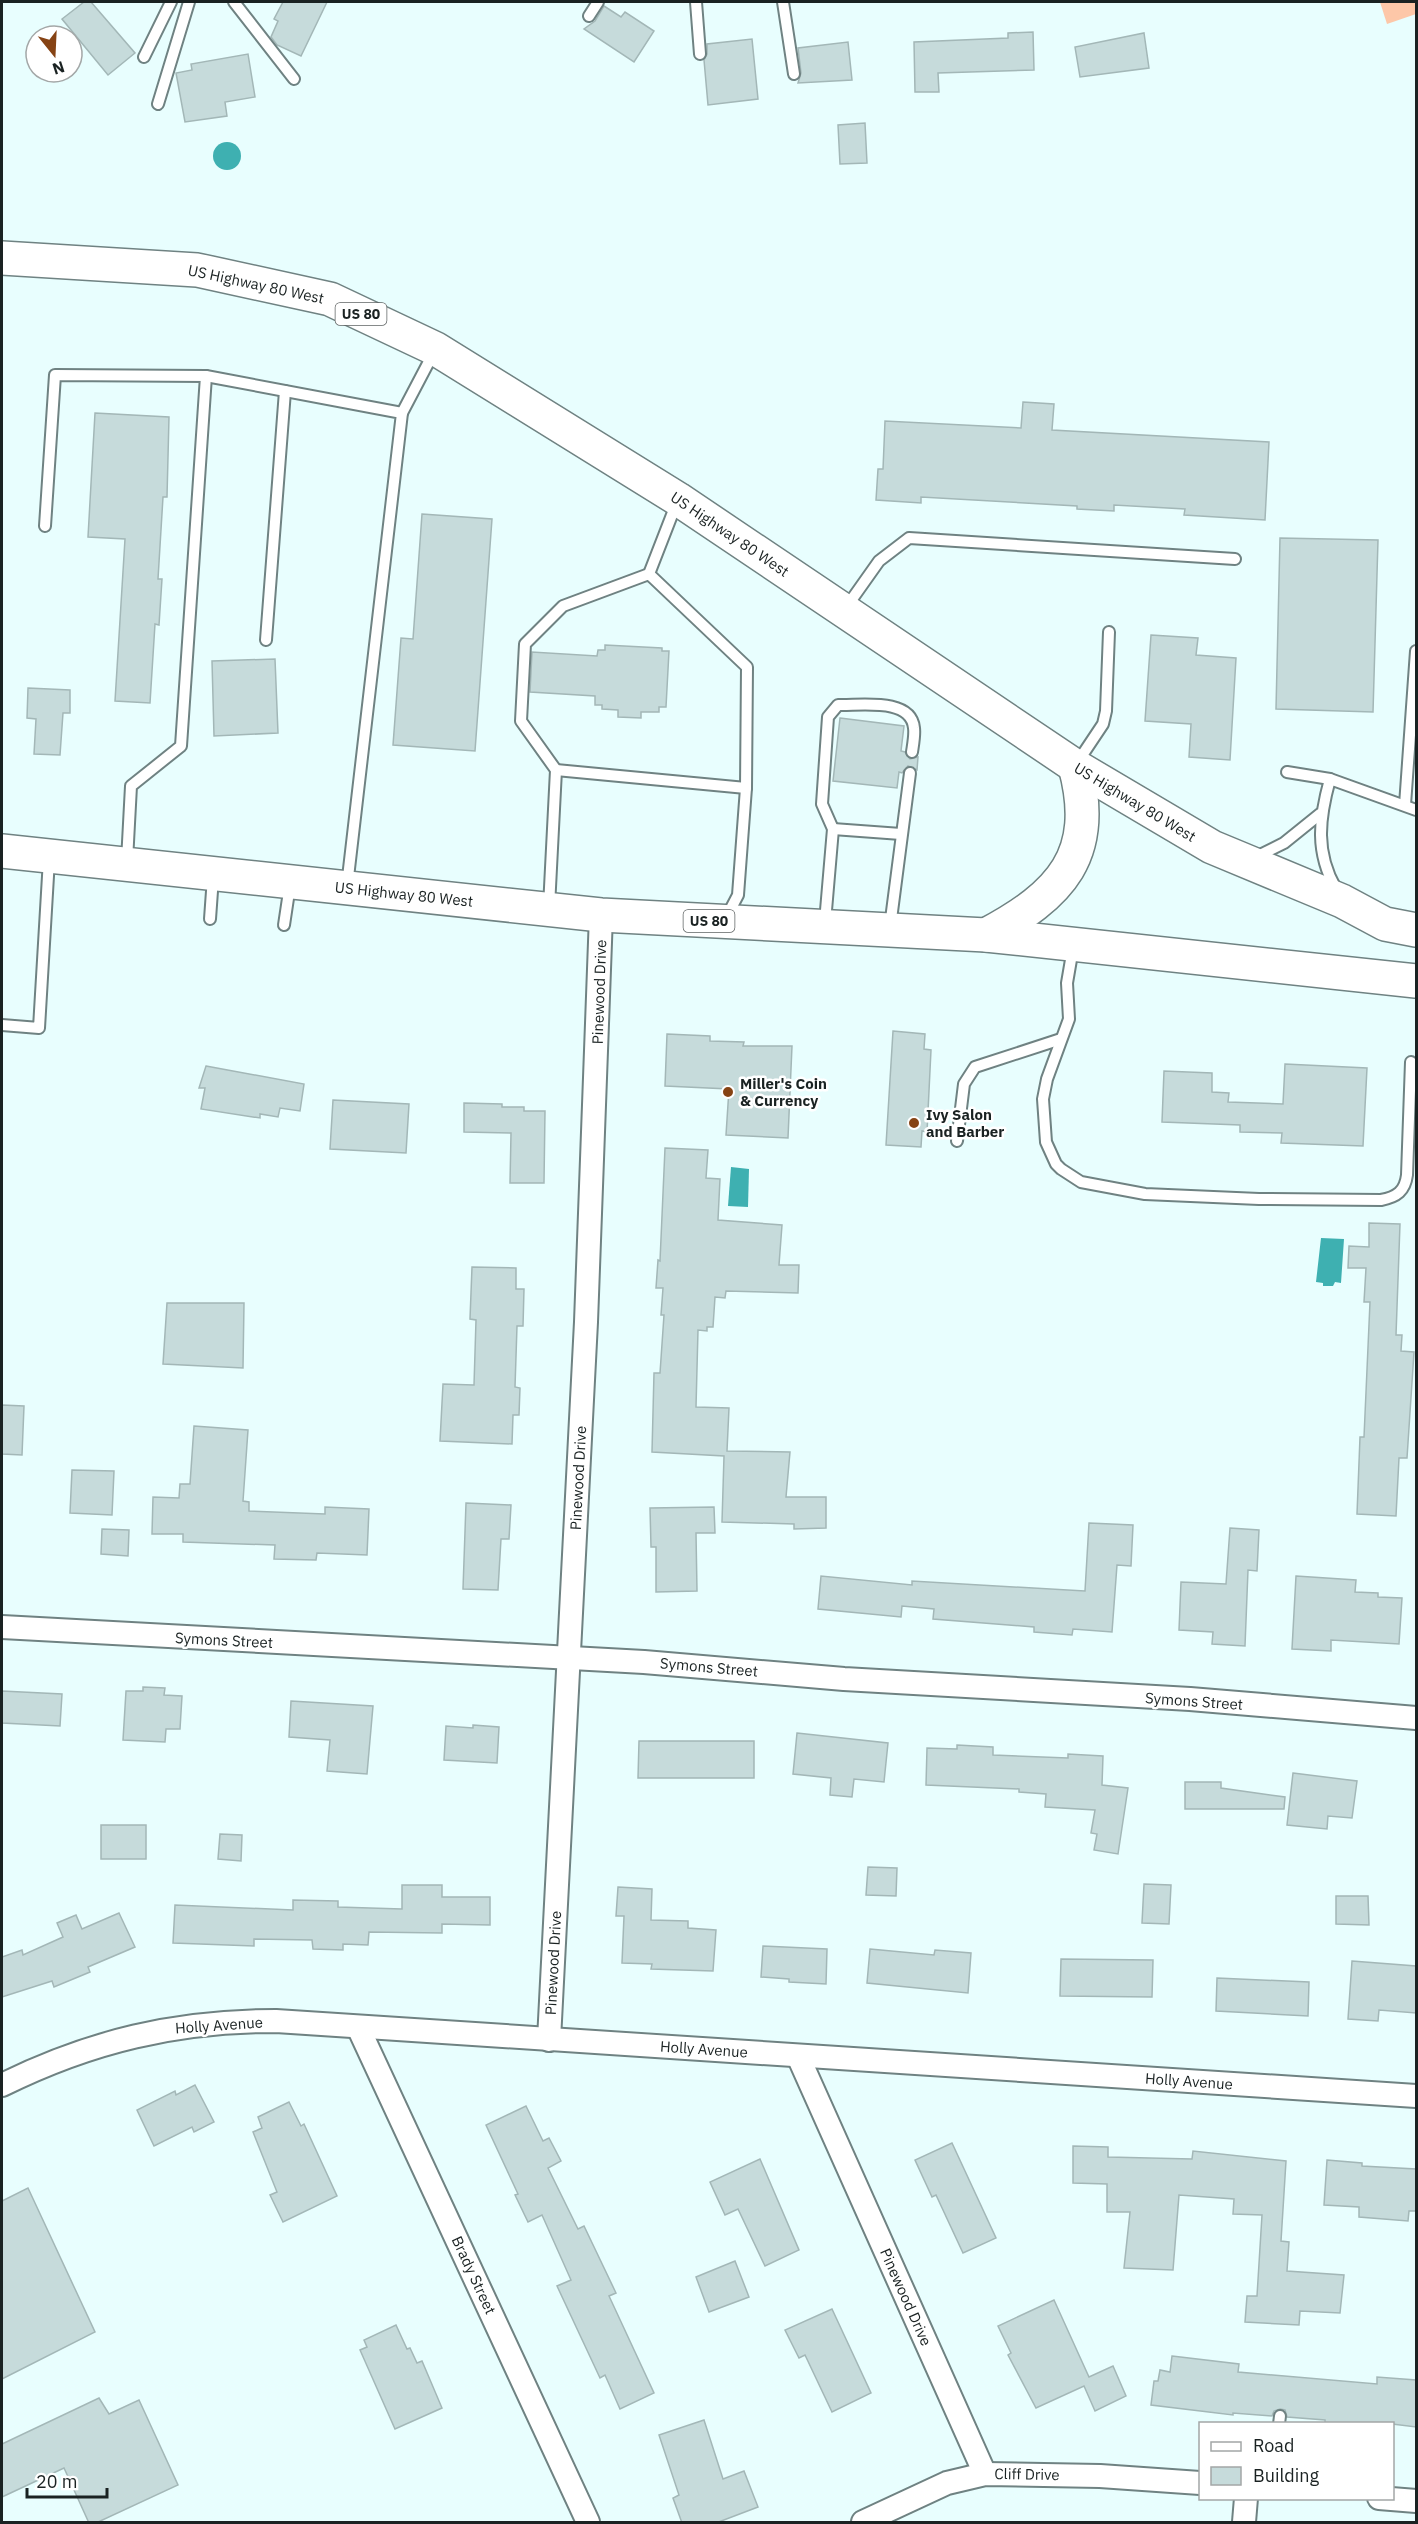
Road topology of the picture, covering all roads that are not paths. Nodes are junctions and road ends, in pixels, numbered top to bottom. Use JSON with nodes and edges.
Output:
{"nodes":[{"id":1,"x":171,"y":2,"type":"edge"},
{"id":2,"x":189,"y":2,"type":"edge"},
{"id":3,"x":234,"y":2,"type":"edge"},
{"id":4,"x":598,"y":2,"type":"edge"},
{"id":5,"x":696,"y":2,"type":"edge"},
{"id":6,"x":783,"y":2,"type":"edge"},
{"id":7,"x":588,"y":16,"type":"dead end"},
{"id":8,"x":700,"y":54,"type":"dead end"},
{"id":9,"x":144,"y":57,"type":"dead end"},
{"id":10,"x":794,"y":74,"type":"dead end"},
{"id":11,"x":294,"y":79,"type":"dead end"},
{"id":12,"x":158,"y":104,"type":"dead end"},
{"id":13,"x":2,"y":258,"type":"edge"},
{"id":14,"x":436,"y":349,"type":"junction"},
{"id":15,"x":206,"y":376,"type":"junction"},
{"id":16,"x":285,"y":391,"type":"junction"},
{"id":17,"x":402,"y":413,"type":"junction"},
{"id":18,"x":678,"y":499,"type":"junction"},
{"id":19,"x":45,"y":526,"type":"dead end"},
{"id":20,"x":1235,"y":559,"type":"dead end"},
{"id":21,"x":649,"y":574,"type":"junction"},
{"id":22,"x":844,"y":611,"type":"junction"},
{"id":23,"x":1109,"y":632,"type":"dead end"},
{"id":24,"x":267,"y":640,"type":"dead end"},
{"id":25,"x":1416,"y":651,"type":"edge"},
{"id":26,"x":912,"y":752,"type":"dead end"},
{"id":27,"x":1075,"y":766,"type":"junction"},
{"id":28,"x":556,"y":770,"type":"junction"},
{"id":29,"x":1287,"y":772,"type":"dead end"},
{"id":30,"x":910,"y":773,"type":"dead end"},
{"id":31,"x":1330,"y":779,"type":"junction"},
{"id":32,"x":746,"y":788,"type":"junction"},
{"id":33,"x":1405,"y":805,"type":"junction"},
{"id":34,"x":1416,"y":810,"type":"edge"},
{"id":35,"x":1320,"y":814,"type":"junction"},
{"id":36,"x":833,"y":829,"type":"junction"},
{"id":37,"x":901,"y":834,"type":"junction"},
{"id":38,"x":2,"y":851,"type":"edge"},
{"id":39,"x":49,"y":856,"type":"junction"},
{"id":40,"x":1243,"y":861,"type":"junction"},
{"id":41,"x":127,"y":864,"type":"junction"},
{"id":42,"x":213,"y":874,"type":"junction"},
{"id":43,"x":291,"y":882,"type":"junction"},
{"id":44,"x":346,"y":888,"type":"junction"},
{"id":45,"x":1342,"y":901,"type":"junction"},
{"id":46,"x":549,"y":910,"type":"junction"},
{"id":47,"x":601,"y":915,"type":"junction"},
{"id":48,"x":210,"y":919,"type":"dead end"},
{"id":49,"x":724,"y":922,"type":"junction"},
{"id":50,"x":284,"y":926,"type":"dead end"},
{"id":51,"x":824,"y":927,"type":"junction"},
{"id":52,"x":889,"y":930,"type":"junction"},
{"id":53,"x":1416,"y":930,"type":"edge"},
{"id":54,"x":986,"y":935,"type":"junction"},
{"id":55,"x":1073,"y":945,"type":"junction"},
{"id":56,"x":1416,"y":981,"type":"edge"},
{"id":57,"x":2,"y":1025,"type":"edge"},
{"id":58,"x":1061,"y":1039,"type":"junction"},
{"id":59,"x":1412,"y":1062,"type":"dead end"},
{"id":60,"x":957,"y":1142,"type":"dead end"},
{"id":61,"x":2,"y":1627,"type":"edge"},
{"id":62,"x":568,"y":1658,"type":"junction"},
{"id":63,"x":1416,"y":1718,"type":"edge"},
{"id":64,"x":358,"y":2027,"type":"junction"},
{"id":65,"x":549,"y":2040,"type":"junction"},
{"id":66,"x":798,"y":2056,"type":"junction"},
{"id":67,"x":2,"y":2085,"type":"edge"},
{"id":68,"x":1416,"y":2096,"type":"edge"},
{"id":69,"x":985,"y":2474,"type":"junction"},
{"id":70,"x":1199,"y":2483,"type":"edge"},
{"id":71,"x":1246,"y":2500,"type":"edge"},
{"id":72,"x":1394,"y":2500,"type":"edge"},
{"id":73,"x":1416,"y":2501,"type":"edge"},
{"id":74,"x":869,"y":2521,"type":"edge"},
{"id":75,"x":588,"y":2523,"type":"edge"},
{"id":76,"x":1244,"y":2523,"type":"edge"}],
"edges":[{"from":1,"to":9,"type":"lane"},
{"from":2,"to":12,"type":"lane"},
{"from":3,"to":11,"type":"lane"},
{"from":4,"to":7,"type":"lane"},
{"from":5,"to":8,"type":"lane"},
{"from":6,"to":10,"type":"lane"},
{"from":13,"to":14,"type":"main road","name":"US Highway 80 West","number":"US 80"},
{"from":14,"to":17,"type":"lane"},
{"from":14,"to":18,"type":"main road","name":"US Highway 80 West","number":"US 80"},
{"from":15,"to":16,"type":"lane"},
{"from":15,"to":19,"type":"lane"},
{"from":15,"to":41,"type":"lane"},
{"from":16,"to":17,"type":"lane"},
{"from":16,"to":24,"type":"lane"},
{"from":17,"to":44,"type":"lane"},
{"from":18,"to":21,"type":"lane"},
{"from":18,"to":22,"type":"main road","name":"US Highway 80 West","number":"US 80"},
{"from":20,"to":22,"type":"lane"},
{"from":21,"to":28,"type":"lane"},
{"from":21,"to":32,"type":"lane"},
{"from":22,"to":27,"type":"main road","name":"US Highway 80 West","number":"US 80"},
{"from":23,"to":27,"type":"lane"},
{"from":25,"to":33,"type":"lane"},
{"from":26,"to":36,"type":"lane"},
{"from":27,"to":40,"type":"main road","name":"US Highway 80 West","number":"US 80"},
{"from":27,"to":54,"type":"main road"},
{"from":28,"to":32,"type":"lane"},
{"from":28,"to":46,"type":"lane"},
{"from":29,"to":31,"type":"lane"},
{"from":30,"to":37,"type":"lane"},
{"from":31,"to":33,"type":"lane"},
{"from":31,"to":35,"type":"lane"},
{"from":32,"to":49,"type":"lane"},
{"from":33,"to":34,"type":"lane"},
{"from":35,"to":40,"type":"lane"},
{"from":35,"to":45,"type":"lane"},
{"from":36,"to":37,"type":"lane"},
{"from":36,"to":51,"type":"lane"},
{"from":37,"to":52,"type":"lane"},
{"from":38,"to":39,"type":"main road","name":"US Highway 80 West","number":"US 80"},
{"from":39,"to":41,"type":"main road","name":"US Highway 80 West","number":"US 80"},
{"from":39,"to":57,"type":"lane"},
{"from":40,"to":45,"type":"main road","name":"US Highway 80 West","number":"US 80"},
{"from":41,"to":42,"type":"main road","name":"US Highway 80 West","number":"US 80"},
{"from":42,"to":43,"type":"main road","name":"US Highway 80 West","number":"US 80"},
{"from":42,"to":48,"type":"lane"},
{"from":43,"to":44,"type":"main road","name":"US Highway 80 West","number":"US 80"},
{"from":43,"to":50,"type":"lane"},
{"from":44,"to":46,"type":"main road","name":"US Highway 80 West","number":"US 80"},
{"from":45,"to":53,"type":"main road","name":"US Highway 80 West","number":"US 80"},
{"from":46,"to":47,"type":"main road","name":"US Highway 80 West","number":"US 80"},
{"from":47,"to":49,"type":"main road","name":"US Highway 80 West","number":"US 80"},
{"from":47,"to":62,"type":"street","name":"Pinewood Drive"},
{"from":49,"to":51,"type":"main road","name":"US Highway 80 West","number":"US 80"},
{"from":51,"to":52,"type":"main road","name":"US Highway 80 West","number":"US 80"},
{"from":52,"to":54,"type":"main road","name":"US Highway 80 West","number":"US 80"},
{"from":54,"to":55,"type":"main road","name":"US Highway 80 West","number":"US 80"},
{"from":55,"to":56,"type":"main road","name":"US Highway 80 West","number":"US 80"},
{"from":55,"to":58,"type":"lane"},
{"from":58,"to":59,"type":"lane"},
{"from":58,"to":60,"type":"lane"},
{"from":61,"to":62,"type":"street","name":"Symons Street"},
{"from":62,"to":63,"type":"street","name":"Symons Street"},
{"from":62,"to":65,"type":"street","name":"Pinewood Drive"},
{"from":64,"to":65,"type":"street","name":"Holly Avenue"},
{"from":64,"to":67,"type":"street","name":"Holly Avenue"},
{"from":64,"to":75,"type":"street","name":"Brady Street"},
{"from":65,"to":66,"type":"street","name":"Holly Avenue"},
{"from":66,"to":68,"type":"street","name":"Holly Avenue"},
{"from":66,"to":69,"type":"street","name":"Pinewood Drive"},
{"from":69,"to":70,"type":"street","name":"Cliff Drive"},
{"from":69,"to":74,"type":"street","name":"Cliff Drive"},
{"from":71,"to":76,"type":"street"},
{"from":72,"to":73,"type":"street"}]}
